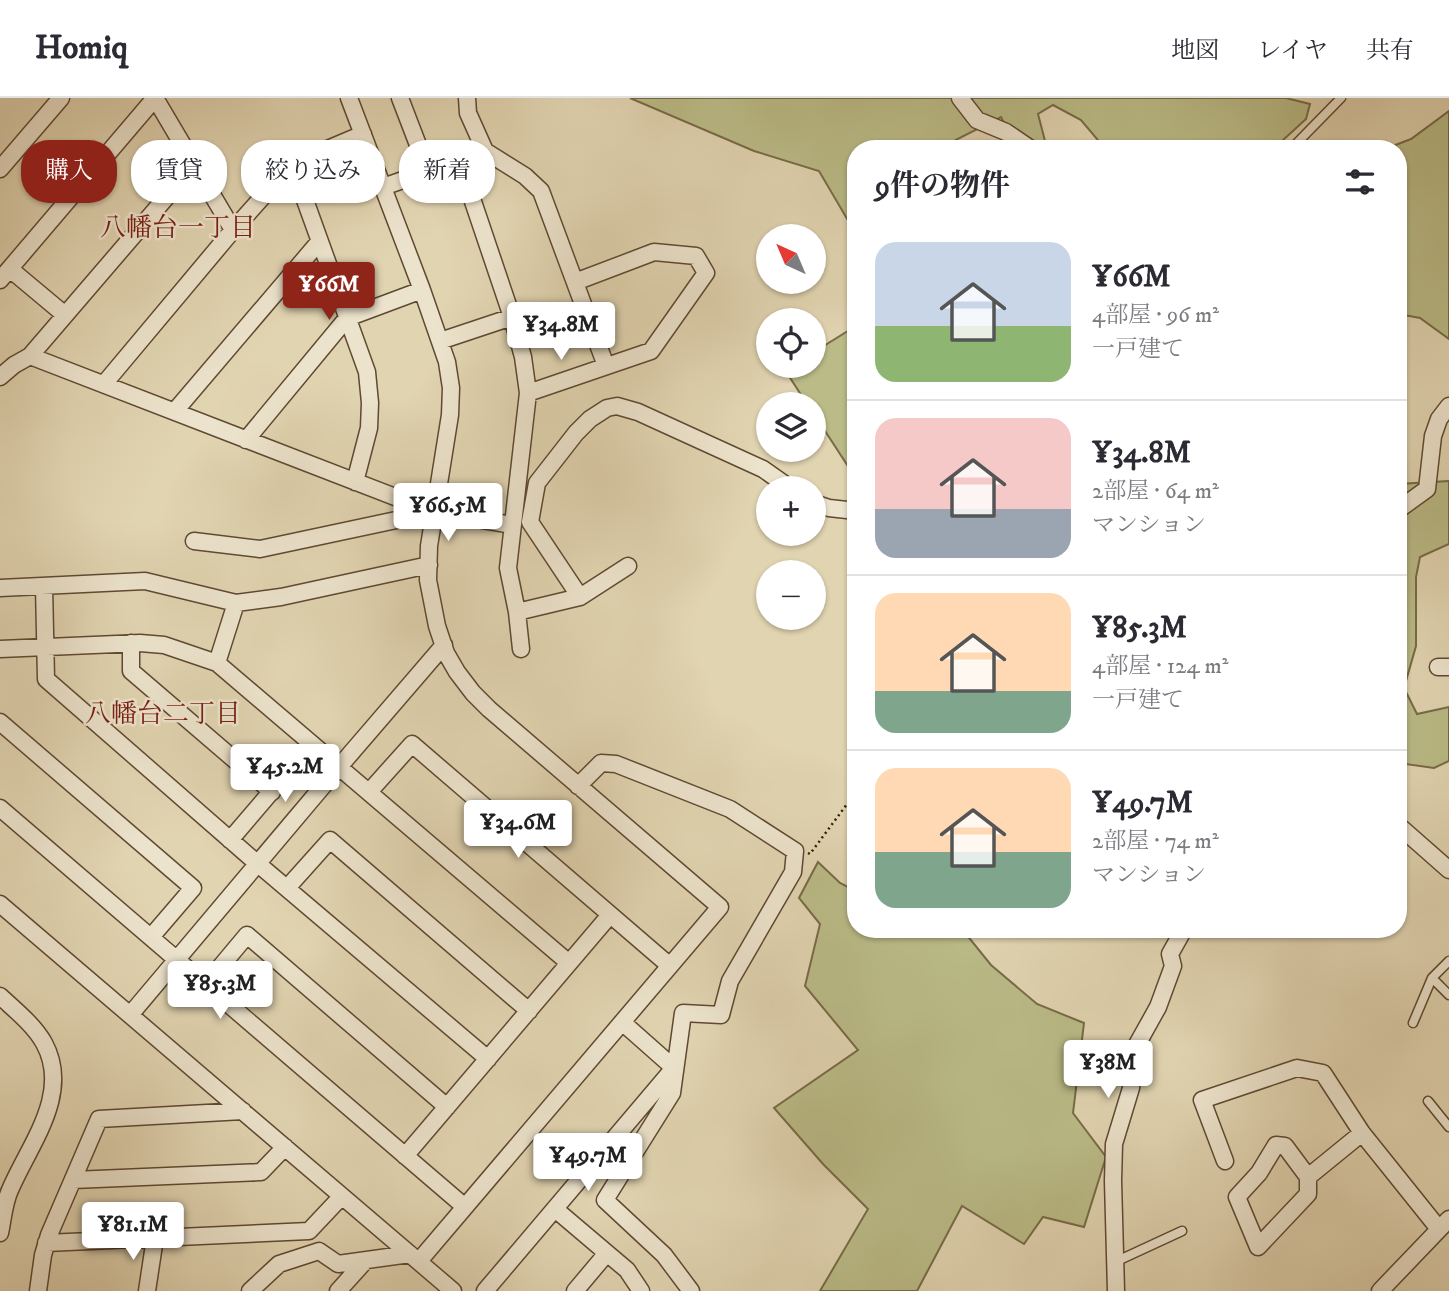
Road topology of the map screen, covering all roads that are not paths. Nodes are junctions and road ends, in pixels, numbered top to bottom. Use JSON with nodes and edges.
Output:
{"nodes":[{"id":1,"x":61,"y":98,"type":"edge"},
{"id":2,"x":349,"y":98,"type":"edge"},
{"id":3,"x":400,"y":98,"type":"edge"},
{"id":4,"x":467,"y":98,"type":"edge"},
{"id":5,"x":960,"y":98,"type":"edge"},
{"id":6,"x":1341,"y":98,"type":"edge"},
{"id":7,"x":161,"y":100,"type":"edge"},
{"id":8,"x":1006,"y":132,"type":"junction"},
{"id":9,"x":363,"y":134,"type":"junction"},
{"id":10,"x":181,"y":140,"type":"edge"},
{"id":11,"x":348,"y":140,"type":"edge"},
{"id":12,"x":365,"y":140,"type":"edge"},
{"id":13,"x":416,"y":140,"type":"edge"},
{"id":14,"x":480,"y":140,"type":"edge"},
{"id":15,"x":1005,"y":140,"type":"edge"},
{"id":16,"x":1018,"y":140,"type":"edge"},
{"id":17,"x":1299,"y":140,"type":"edge"},
{"id":18,"x":495,"y":156,"type":"edge"},
{"id":19,"x":0,"y":169,"type":"edge"},
{"id":20,"x":385,"y":192,"type":"edge"},
{"id":21,"x":161,"y":203,"type":"edge"},
{"id":22,"x":217,"y":203,"type":"edge"},
{"id":23,"x":257,"y":203,"type":"edge"},
{"id":24,"x":306,"y":203,"type":"edge"},
{"id":25,"x":474,"y":203,"type":"edge"},
{"id":26,"x":233,"y":230,"type":"junction"},
{"id":27,"x":319,"y":242,"type":"junction"},
{"id":28,"x":5,"y":275,"type":"edge"},
{"id":29,"x":575,"y":282,"type":"junction"},
{"id":30,"x":422,"y":290,"type":"junction"},
{"id":31,"x":65,"y":315,"type":"junction"},
{"id":32,"x":512,"y":317,"type":"junction"},
{"id":33,"x":347,"y":318,"type":"junction"},
{"id":34,"x":440,"y":341,"type":"junction"},
{"id":35,"x":30,"y":356,"type":"junction"},
{"id":36,"x":607,"y":366,"type":"junction"},
{"id":37,"x":0,"y":377,"type":"edge"},
{"id":38,"x":104,"y":384,"type":"junction"},
{"id":39,"x":528,"y":393,"type":"junction"},
{"id":40,"x":1449,"y":406,"type":"edge"},
{"id":41,"x":175,"y":411,"type":"junction"},
{"id":42,"x":246,"y":440,"type":"junction"},
{"id":43,"x":773,"y":476,"type":"edge"},
{"id":44,"x":355,"y":482,"type":"junction"},
{"id":45,"x":1407,"y":503,"type":"edge"},
{"id":46,"x":826,"y":507,"type":"edge"},
{"id":47,"x":847,"y":510,"type":"edge"},
{"id":48,"x":434,"y":512,"type":"junction"},
{"id":49,"x":512,"y":525,"type":"junction"},
{"id":50,"x":194,"y":541,"type":"dead end"},
{"id":51,"x":429,"y":565,"type":"junction"},
{"id":52,"x":628,"y":566,"type":"dead end"},
{"id":53,"x":44,"y":586,"type":"junction"},
{"id":54,"x":0,"y":588,"type":"edge"},
{"id":55,"x":580,"y":597,"type":"junction"},
{"id":56,"x":236,"y":603,"type":"junction"},
{"id":57,"x":517,"y":612,"type":"junction"},
{"id":58,"x":131,"y":643,"type":"junction"},
{"id":59,"x":444,"y":645,"type":"junction"},
{"id":60,"x":45,"y":647,"type":"junction"},
{"id":61,"x":0,"y":649,"type":"edge"},
{"id":62,"x":521,"y":649,"type":"dead end"},
{"id":63,"x":217,"y":663,"type":"junction"},
{"id":64,"x":0,"y":722,"type":"edge"},
{"id":65,"x":312,"y":744,"type":"junction"},
{"id":66,"x":339,"y":767,"type":"junction"},
{"id":67,"x":578,"y":786,"type":"junction"},
{"id":68,"x":272,"y":792,"type":"junction"},
{"id":69,"x":369,"y":793,"type":"junction"},
{"id":70,"x":0,"y":808,"type":"edge"},
{"id":71,"x":1407,"y":832,"type":"edge"},
{"id":72,"x":230,"y":840,"type":"junction"},
{"id":73,"x":1446,"y":861,"type":"edge"},
{"id":74,"x":258,"y":864,"type":"junction"},
{"id":75,"x":288,"y":888,"type":"junction"},
{"id":76,"x":0,"y":904,"type":"edge"},
{"id":77,"x":610,"y":915,"type":"junction"},
{"id":78,"x":150,"y":937,"type":"junction"},
{"id":79,"x":1179,"y":938,"type":"edge"},
{"id":80,"x":177,"y":959,"type":"junction"},
{"id":81,"x":1449,"y":961,"type":"edge"},
{"id":82,"x":569,"y":963,"type":"junction"},
{"id":83,"x":670,"y":966,"type":"junction"},
{"id":84,"x":1432,"y":978,"type":"junction"},
{"id":85,"x":205,"y":984,"type":"junction"},
{"id":86,"x":1449,"y":995,"type":"edge"},
{"id":87,"x":0,"y":996,"type":"edge"},
{"id":88,"x":529,"y":1011,"type":"junction"},
{"id":89,"x":130,"y":1015,"type":"junction"},
{"id":90,"x":622,"y":1022,"type":"junction"},
{"id":91,"x":1413,"y":1023,"type":"dead end"},
{"id":92,"x":488,"y":1059,"type":"junction"},
{"id":93,"x":674,"y":1068,"type":"junction"},
{"id":94,"x":1428,"y":1101,"type":"dead end"},
{"id":95,"x":447,"y":1107,"type":"junction"},
{"id":96,"x":243,"y":1111,"type":"junction"},
{"id":97,"x":1449,"y":1126,"type":"edge"},
{"id":98,"x":1362,"y":1133,"type":"junction"},
{"id":99,"x":285,"y":1147,"type":"junction"},
{"id":100,"x":405,"y":1156,"type":"junction"},
{"id":101,"x":1224,"y":1161,"type":"dead end"},
{"id":102,"x":1308,"y":1177,"type":"junction"},
{"id":103,"x":73,"y":1180,"type":"junction"},
{"id":104,"x":342,"y":1196,"type":"junction"},
{"id":105,"x":465,"y":1208,"type":"junction"},
{"id":106,"x":555,"y":1209,"type":"junction"},
{"id":107,"x":1444,"y":1224,"type":"edge"},
{"id":108,"x":1182,"y":1231,"type":"dead end"},
{"id":109,"x":0,"y":1233,"type":"edge"},
{"id":110,"x":155,"y":1238,"type":"junction"},
{"id":111,"x":46,"y":1243,"type":"junction"},
{"id":112,"x":607,"y":1253,"type":"junction"},
{"id":113,"x":414,"y":1258,"type":"junction"},
{"id":114,"x":366,"y":1260,"type":"junction"},
{"id":115,"x":1115,"y":1262,"type":"junction"},
{"id":116,"x":38,"y":1291,"type":"edge"},
{"id":117,"x":147,"y":1291,"type":"edge"},
{"id":118,"x":250,"y":1291,"type":"edge"},
{"id":119,"x":338,"y":1291,"type":"edge"},
{"id":120,"x":453,"y":1291,"type":"edge"},
{"id":121,"x":485,"y":1291,"type":"edge"},
{"id":122,"x":575,"y":1291,"type":"edge"},
{"id":123,"x":641,"y":1291,"type":"edge"},
{"id":124,"x":691,"y":1291,"type":"edge"},
{"id":125,"x":1116,"y":1291,"type":"edge"},
{"id":126,"x":1380,"y":1291,"type":"edge"}],
"edges":[{"from":1,"to":19,"type":"street"},
{"from":2,"to":9,"type":"street"},
{"from":3,"to":13,"type":"street"},
{"from":4,"to":14,"type":"street"},
{"from":5,"to":8,"type":"street"},
{"from":6,"to":17,"type":"lane"},
{"from":7,"to":10,"type":"street"},
{"from":7,"to":28,"type":"street"},
{"from":8,"to":15,"type":"street"},
{"from":8,"to":16,"type":"street"},
{"from":9,"to":11,"type":"street"},
{"from":9,"to":12,"type":"street"},
{"from":18,"to":29,"type":"street"},
{"from":20,"to":30,"type":"street"},
{"from":21,"to":31,"type":"street"},
{"from":22,"to":26,"type":"street"},
{"from":23,"to":26,"type":"street"},
{"from":24,"to":27,"type":"street"},
{"from":25,"to":32,"type":"street"},
{"from":26,"to":38,"type":"street"},
{"from":27,"to":33,"type":"street"},
{"from":27,"to":41,"type":"street"},
{"from":28,"to":31,"type":"street"},
{"from":29,"to":36,"type":"street"},
{"from":29,"to":36,"type":"street"},
{"from":30,"to":33,"type":"street"},
{"from":30,"to":34,"type":"street"},
{"from":31,"to":35,"type":"street"},
{"from":32,"to":34,"type":"street"},
{"from":32,"to":39,"type":"street"},
{"from":33,"to":42,"type":"street"},
{"from":33,"to":44,"type":"street"},
{"from":34,"to":48,"type":"street"},
{"from":35,"to":37,"type":"street"},
{"from":35,"to":38,"type":"street"},
{"from":36,"to":39,"type":"street"},
{"from":38,"to":41,"type":"street"},
{"from":39,"to":49,"type":"street"},
{"from":40,"to":45,"type":"street"},
{"from":41,"to":42,"type":"street"},
{"from":42,"to":44,"type":"street"},
{"from":43,"to":55,"type":"street"},
{"from":44,"to":48,"type":"street"},
{"from":46,"to":47,"type":"street"},
{"from":48,"to":49,"type":"street"},
{"from":48,"to":50,"type":"street"},
{"from":48,"to":51,"type":"street"},
{"from":49,"to":57,"type":"street"},
{"from":51,"to":56,"type":"street"},
{"from":51,"to":59,"type":"street"},
{"from":52,"to":55,"type":"street"},
{"from":53,"to":54,"type":"street"},
{"from":53,"to":56,"type":"street"},
{"from":53,"to":60,"type":"street"},
{"from":55,"to":57,"type":"street"},
{"from":56,"to":63,"type":"street"},
{"from":57,"to":62,"type":"street"},
{"from":58,"to":60,"type":"street"},
{"from":58,"to":63,"type":"street"},
{"from":58,"to":68,"type":"street"},
{"from":59,"to":66,"type":"street"},
{"from":59,"to":67,"type":"street"},
{"from":60,"to":61,"type":"street"},
{"from":60,"to":72,"type":"street"},
{"from":63,"to":65,"type":"street"},
{"from":64,"to":78,"type":"street"},
{"from":65,"to":66,"type":"street"},
{"from":65,"to":68,"type":"street"},
{"from":66,"to":69,"type":"street"},
{"from":66,"to":74,"type":"street"},
{"from":67,"to":83,"type":"street"},
{"from":67,"to":93,"type":"street"},
{"from":68,"to":72,"type":"street"},
{"from":69,"to":77,"type":"street"},
{"from":69,"to":82,"type":"street"},
{"from":70,"to":78,"type":"street"},
{"from":71,"to":73,"type":"street"},
{"from":72,"to":74,"type":"street"},
{"from":74,"to":75,"type":"street"},
{"from":74,"to":80,"type":"street"},
{"from":75,"to":88,"type":"street"},
{"from":75,"to":92,"type":"street"},
{"from":76,"to":89,"type":"street"},
{"from":77,"to":82,"type":"street"},
{"from":77,"to":83,"type":"street"},
{"from":78,"to":80,"type":"street"},
{"from":79,"to":115,"type":"street"},
{"from":80,"to":85,"type":"street"},
{"from":80,"to":89,"type":"street"},
{"from":81,"to":84,"type":"lane"},
{"from":82,"to":88,"type":"street"},
{"from":83,"to":90,"type":"street"},
{"from":84,"to":86,"type":"lane"},
{"from":84,"to":91,"type":"lane"},
{"from":85,"to":95,"type":"street"},
{"from":85,"to":100,"type":"street"},
{"from":87,"to":109,"type":"street"},
{"from":88,"to":92,"type":"street"},
{"from":89,"to":96,"type":"street"},
{"from":90,"to":93,"type":"street"},
{"from":90,"to":105,"type":"street"},
{"from":92,"to":95,"type":"street"},
{"from":93,"to":106,"type":"street"},
{"from":93,"to":124,"type":"street"},
{"from":94,"to":97,"type":"lane"},
{"from":95,"to":100,"type":"street"},
{"from":96,"to":99,"type":"street"},
{"from":96,"to":103,"type":"street"},
{"from":98,"to":101,"type":"street"},
{"from":98,"to":102,"type":"street"},
{"from":98,"to":107,"type":"street"},
{"from":99,"to":103,"type":"street"},
{"from":99,"to":104,"type":"street"},
{"from":100,"to":105,"type":"street"},
{"from":102,"to":102,"type":"street"},
{"from":103,"to":111,"type":"street"},
{"from":104,"to":110,"type":"street"},
{"from":104,"to":113,"type":"street"},
{"from":105,"to":113,"type":"street"},
{"from":106,"to":112,"type":"street"},
{"from":106,"to":121,"type":"street"},
{"from":107,"to":126,"type":"street"},
{"from":108,"to":115,"type":"lane"},
{"from":110,"to":111,"type":"street"},
{"from":110,"to":117,"type":"street"},
{"from":111,"to":116,"type":"street"},
{"from":112,"to":122,"type":"street"},
{"from":112,"to":123,"type":"street"},
{"from":113,"to":114,"type":"street"},
{"from":113,"to":120,"type":"street"},
{"from":114,"to":118,"type":"street"},
{"from":114,"to":119,"type":"street"},
{"from":115,"to":125,"type":"street"}]}
